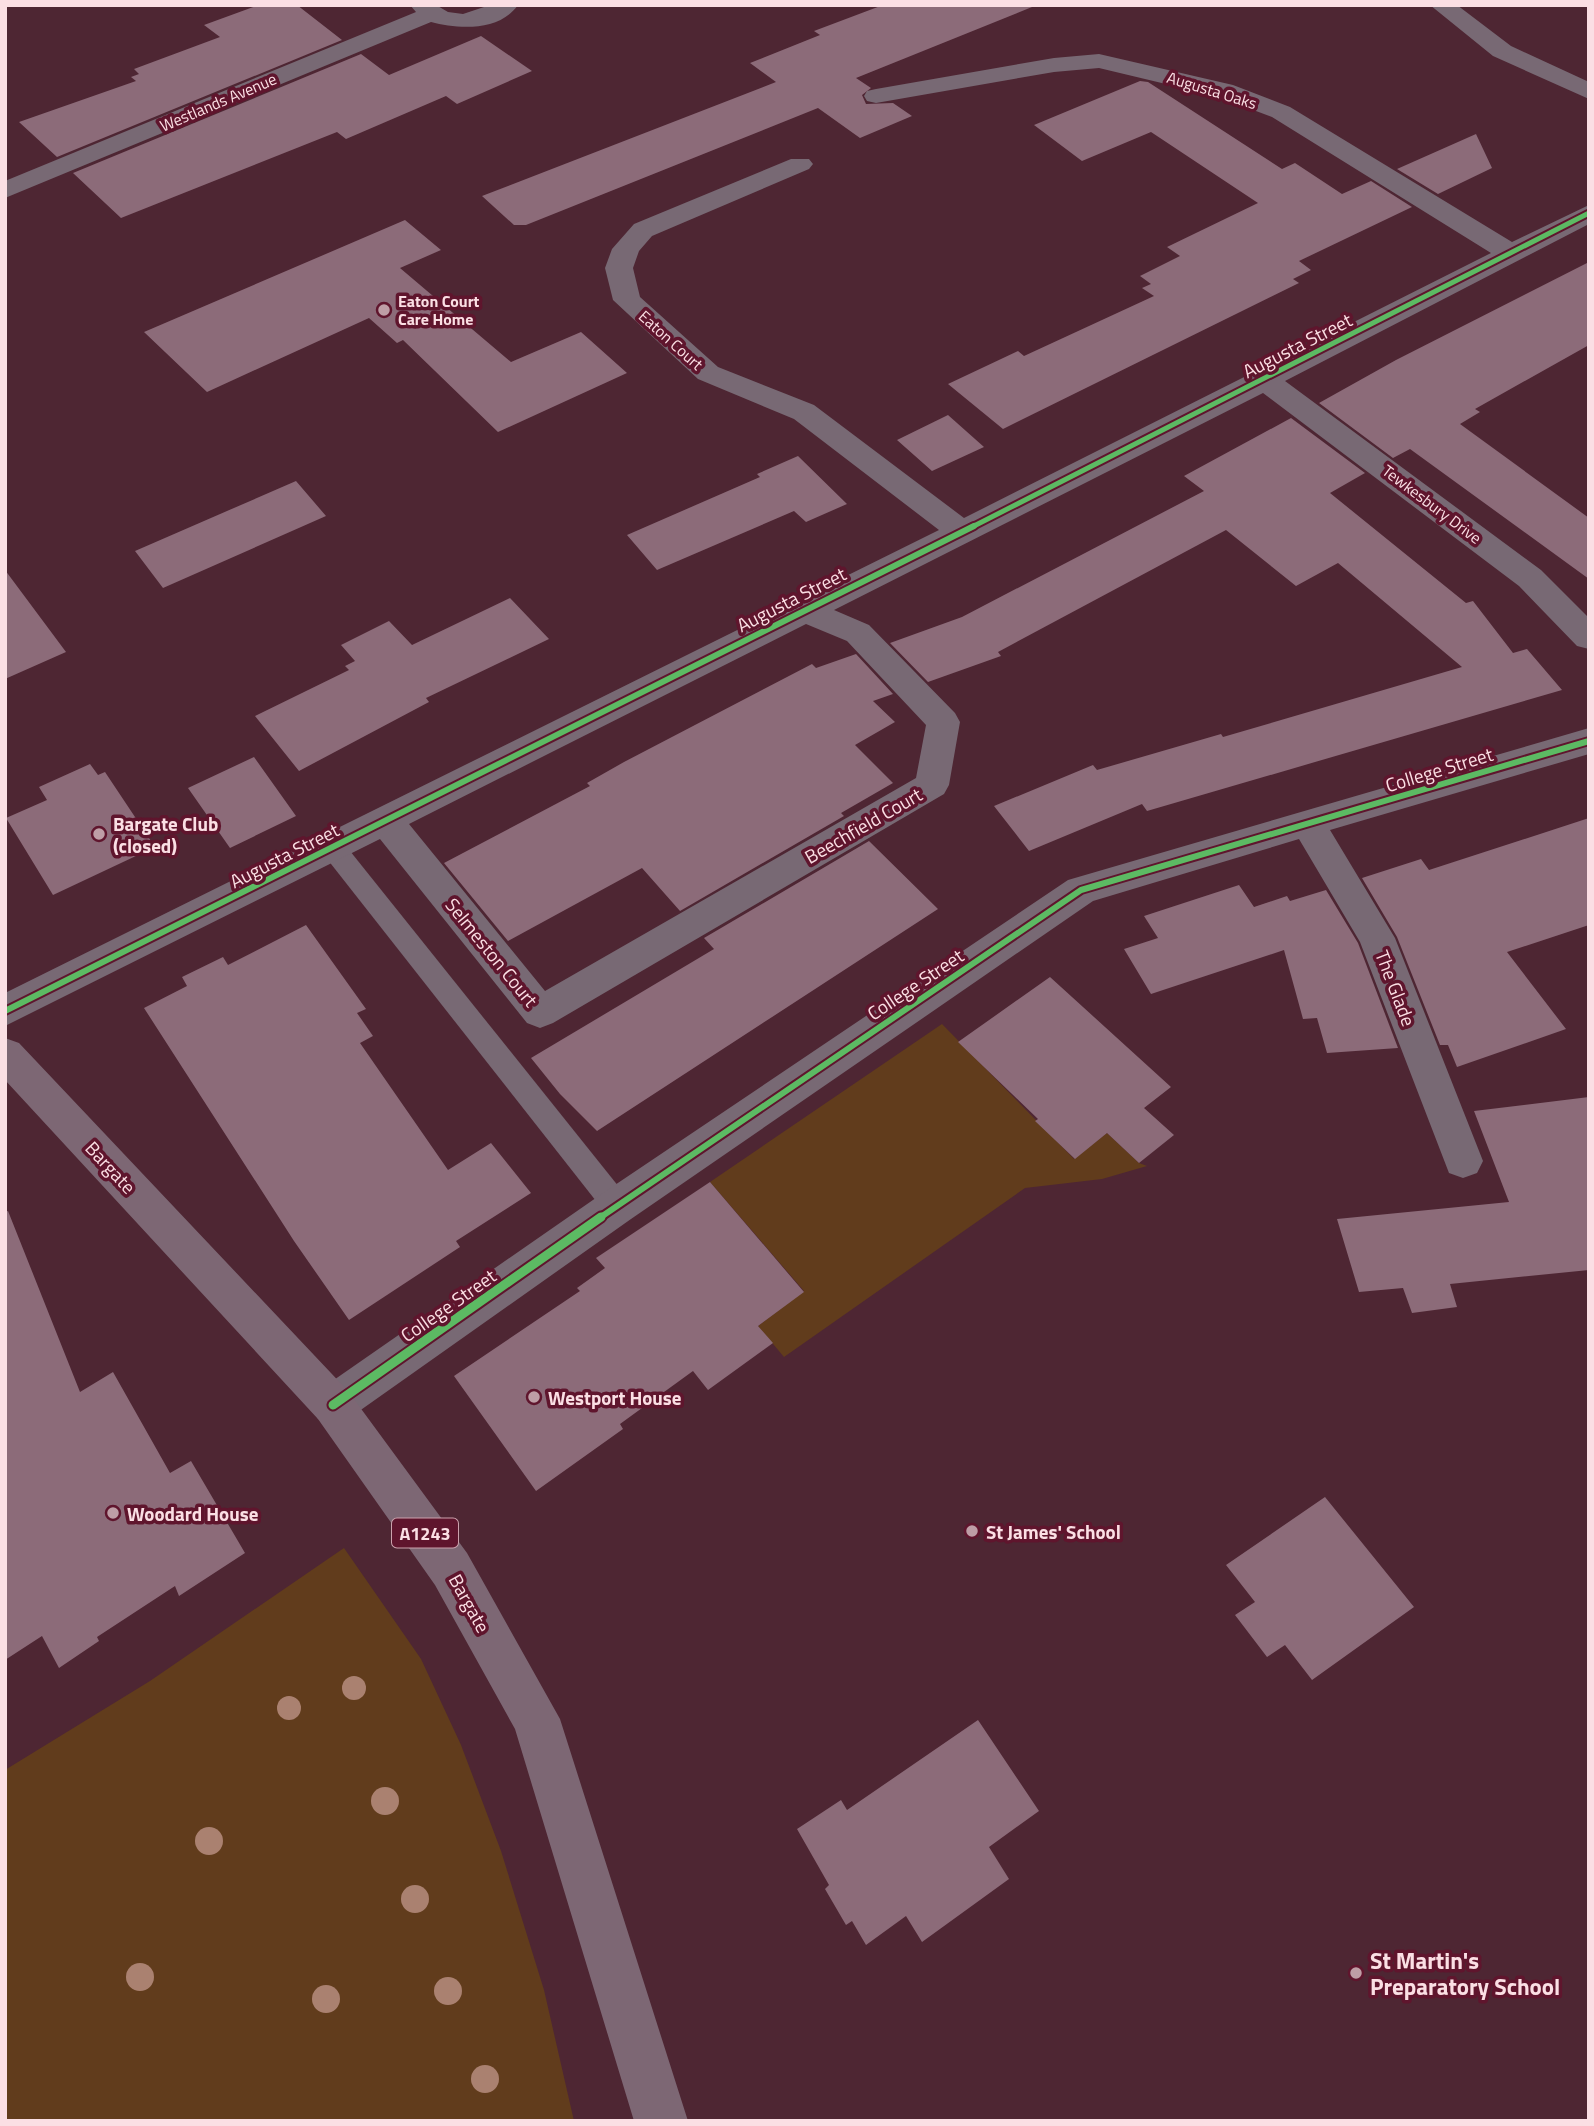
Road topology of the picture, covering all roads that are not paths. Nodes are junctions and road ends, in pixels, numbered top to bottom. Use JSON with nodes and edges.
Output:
{"nodes":[{"id":1,"x":506,"y":5,"type":"edge"},
{"id":2,"x":1443,"y":5,"type":"edge"},
{"id":3,"x":426,"y":10,"type":"edge"},
{"id":4,"x":1589,"y":92,"type":"edge"},
{"id":5,"x":876,"y":96,"type":"dead end"},
{"id":6,"x":800,"y":164,"type":"dead end"},
{"id":7,"x":5,"y":190,"type":"edge"},
{"id":8,"x":1589,"y":213,"type":"edge"},
{"id":9,"x":1511,"y":253,"type":"junction"},
{"id":10,"x":1265,"y":380,"type":"junction"},
{"id":11,"x":962,"y":532,"type":"junction"},
{"id":12,"x":805,"y":610,"type":"junction"},
{"id":13,"x":1589,"y":638,"type":"edge"},
{"id":14,"x":1589,"y":741,"type":"edge"},
{"id":15,"x":386,"y":821,"type":"junction"},
{"id":16,"x":1309,"y":825,"type":"junction"},
{"id":17,"x":333,"y":848,"type":"junction"},
{"id":18,"x":692,"y":925,"type":"joint"},
{"id":19,"x":5,"y":1011,"type":"edge"},
{"id":20,"x":5,"y":1054,"type":"edge"},
{"id":21,"x":1463,"y":1161,"type":"dead end"},
{"id":22,"x":617,"y":1206,"type":"junction"},
{"id":23,"x":333,"y":1405,"type":"junction"},
{"id":24,"x":661,"y":2121,"type":"edge"}],
"edges":[{"from":1,"to":3,"type":"street","name":"Westlands Avenue"},
{"from":2,"to":4,"type":"street"},
{"from":3,"to":7,"type":"street","name":"Westlands Avenue"},
{"from":5,"to":9,"type":"street","name":"Augusta Oaks"},
{"from":6,"to":11,"type":"street","name":"Eaton Court"},
{"from":8,"to":9,"type":"street","name":"Augusta Street"},
{"from":9,"to":10,"type":"street","name":"Augusta Street"},
{"from":10,"to":11,"type":"street","name":"Augusta Street"},
{"from":10,"to":13,"type":"street","name":"Tewkesbury Drive"},
{"from":11,"to":12,"type":"street","name":"Augusta Street"},
{"from":12,"to":15,"type":"street","name":"Augusta Street"},
{"from":12,"to":18,"type":"street","name":"Beechfield Court"},
{"from":14,"to":16,"type":"street","name":"College Street"},
{"from":15,"to":17,"type":"street","name":"Augusta Street"},
{"from":15,"to":18,"type":"street","name":"Selmeston Court"},
{"from":16,"to":21,"type":"street","name":"The Glade"},
{"from":16,"to":22,"type":"street","name":"College Street"},
{"from":17,"to":19,"type":"street","name":"Augusta Street"},
{"from":17,"to":22,"type":"lane"},
{"from":20,"to":23,"type":"main road","name":"Bargate","number":"A1243"},
{"from":22,"to":23,"type":"street","name":"College Street"},
{"from":23,"to":24,"type":"main road","name":"Bargate","number":"A1243"}]}
